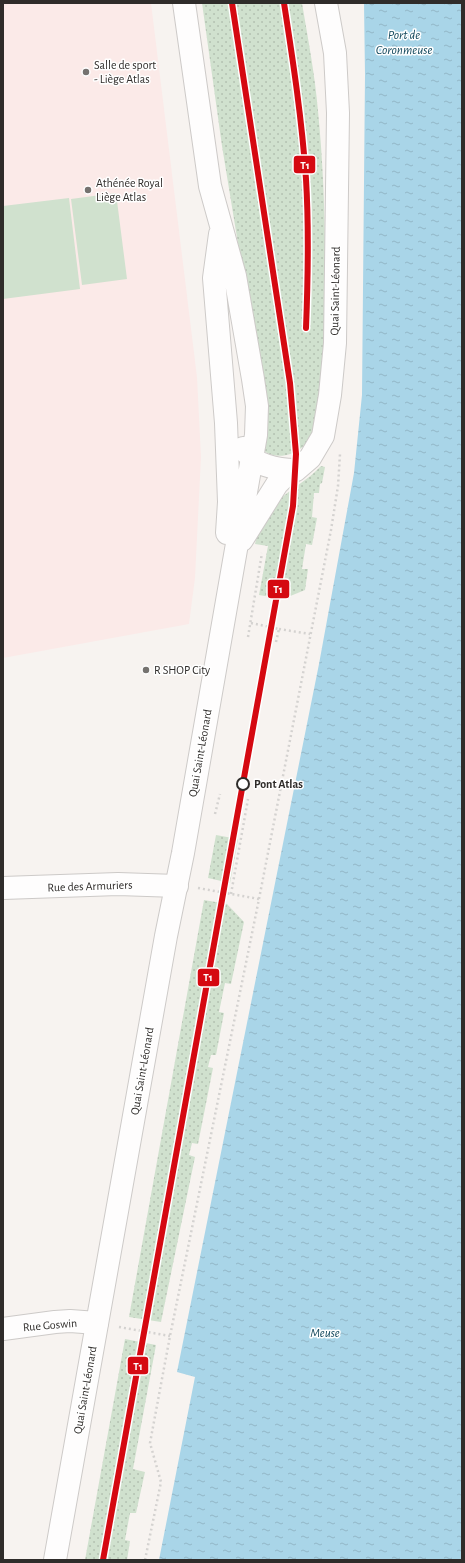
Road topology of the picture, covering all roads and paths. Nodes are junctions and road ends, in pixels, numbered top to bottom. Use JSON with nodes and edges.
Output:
{"nodes":[{"id":1,"x":184,"y":3,"type":"edge"},
{"id":2,"x":326,"y":3,"type":"edge"},
{"id":3,"x":221,"y":226,"type":"junction"},
{"id":4,"x":223,"y":374,"type":"junction"},
{"id":5,"x":251,"y":458,"type":"junction"},
{"id":6,"x":296,"y":470,"type":"junction"},
{"id":7,"x":237,"y":547,"type":"junction"},
{"id":8,"x":230,"y":583,"type":"junction"},
{"id":9,"x":251,"y":623,"type":"dead end"},
{"id":10,"x":279,"y":629,"type":"junction"},
{"id":11,"x":310,"y":634,"type":"dead end"},
{"id":12,"x":276,"y":642,"type":"dead end"},
{"id":13,"x":248,"y":799,"type":"dead end"},
{"id":14,"x":177,"y":886,"type":"junction"},
{"id":15,"x":3,"y":888,"type":"edge"},
{"id":16,"x":199,"y":888,"type":"dead end"},
{"id":17,"x":231,"y":894,"type":"junction"},
{"id":18,"x":97,"y":1323,"type":"junction"},
{"id":19,"x":119,"y":1327,"type":"dead end"},
{"id":20,"x":3,"y":1329,"type":"edge"},
{"id":21,"x":170,"y":1336,"type":"junction"},
{"id":22,"x":55,"y":1560,"type":"edge"},
{"id":23,"x":145,"y":1560,"type":"edge"}],
"edges":[{"from":1,"to":3,"type":"main road","name":"Quai Saint-Léonard"},
{"from":2,"to":6,"type":"main road","name":"Quai Saint-Léonard"},
{"from":3,"to":4,"type":"main road","name":"Quai Saint-Léonard"},
{"from":3,"to":5,"type":"main road","name":"Quai Saint-Léonard"},
{"from":4,"to":5,"type":"main road"},
{"from":4,"to":8,"type":"main road","name":"Quai Saint-Léonard"},
{"from":5,"to":6,"type":"main road"},
{"from":5,"to":7,"type":"main road","name":"Quai Saint-Léonard"},
{"from":6,"to":7,"type":"main road","name":"Quai Saint-Léonard"},
{"from":7,"to":8,"type":"main road","name":"Quai Saint-Léonard"},
{"from":8,"to":14,"type":"main road","name":"Quai Saint-Léonard"},
{"from":9,"to":10,"type":"path"},
{"from":10,"to":11,"type":"path"},
{"from":10,"to":12,"type":"path"},
{"from":13,"to":17,"type":"path"},
{"from":14,"to":15,"type":"main road","name":"Rue des Armuriers"},
{"from":14,"to":18,"type":"main road","name":"Quai Saint-Léonard"},
{"from":16,"to":17,"type":"path"},
{"from":17,"to":21,"type":"path"},
{"from":18,"to":20,"type":"main road","name":"Rue Goswin"},
{"from":18,"to":22,"type":"main road","name":"Quai Saint-Léonard"},
{"from":19,"to":21,"type":"path"},
{"from":21,"to":23,"type":"path"}]}
